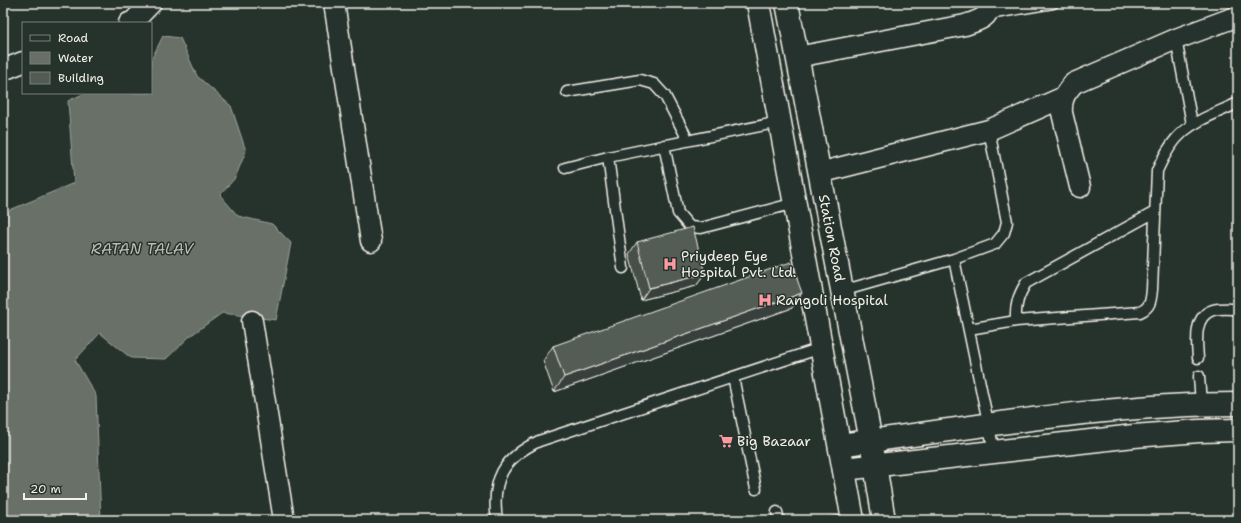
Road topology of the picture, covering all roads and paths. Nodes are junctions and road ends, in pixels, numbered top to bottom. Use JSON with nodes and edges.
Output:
{"nodes":[{"id":1,"x":151,"y":3,"type":"edge"},
{"id":2,"x":334,"y":3,"type":"edge"},
{"id":3,"x":758,"y":3,"type":"edge"},
{"id":4,"x":787,"y":3,"type":"edge"},
{"id":5,"x":1049,"y":3,"type":"edge"},
{"id":6,"x":990,"y":8,"type":"edge"},
{"id":7,"x":1238,"y":16,"type":"edge"},
{"id":8,"x":133,"y":22,"type":"edge"},
{"id":9,"x":1176,"y":40,"type":"junction"},
{"id":10,"x":797,"y":57,"type":"junction"},
{"id":11,"x":22,"y":62,"type":"edge"},
{"id":12,"x":3,"y":70,"type":"edge"},
{"id":13,"x":567,"y":92,"type":"dead end"},
{"id":14,"x":1064,"y":97,"type":"junction"},
{"id":15,"x":1238,"y":103,"type":"edge"},
{"id":16,"x":780,"y":122,"type":"junction"},
{"id":17,"x":1192,"y":124,"type":"junction"},
{"id":18,"x":989,"y":130,"type":"junction"},
{"id":19,"x":688,"y":140,"type":"junction"},
{"id":20,"x":664,"y":145,"type":"junction"},
{"id":21,"x":608,"y":157,"type":"junction"},
{"id":22,"x":565,"y":168,"type":"dead end"},
{"id":23,"x":819,"y":173,"type":"junction"},
{"id":24,"x":1080,"y":187,"type":"dead end"},
{"id":25,"x":795,"y":203,"type":"junction"},
{"id":26,"x":1155,"y":212,"type":"junction"},
{"id":27,"x":371,"y":241,"type":"dead end"},
{"id":28,"x":954,"y":259,"type":"junction"},
{"id":29,"x":623,"y":268,"type":"dead end"},
{"id":30,"x":842,"y":291,"type":"junction"},
{"id":31,"x":1238,"y":309,"type":"edge"},
{"id":32,"x":252,"y":321,"type":"dead end"},
{"id":33,"x":1016,"y":321,"type":"junction"},
{"id":34,"x":969,"y":329,"type":"junction"},
{"id":35,"x":821,"y":348,"type":"junction"},
{"id":36,"x":1198,"y":358,"type":"dead end"},
{"id":37,"x":1199,"y":376,"type":"dead end"},
{"id":38,"x":733,"y":377,"type":"junction"},
{"id":39,"x":1202,"y":404,"type":"junction"},
{"id":40,"x":1238,"y":404,"type":"edge"},
{"id":41,"x":989,"y":425,"type":"junction"},
{"id":42,"x":1238,"y":430,"type":"edge"},
{"id":43,"x":871,"y":441,"type":"junction"},
{"id":44,"x":840,"y":445,"type":"junction"},
{"id":45,"x":994,"y":451,"type":"junction"},
{"id":46,"x":875,"y":465,"type":"junction"},
{"id":47,"x":844,"y":469,"type":"junction"},
{"id":48,"x":756,"y":489,"type":"dead end"},
{"id":49,"x":284,"y":520,"type":"edge"},
{"id":50,"x":497,"y":520,"type":"edge"},
{"id":51,"x":853,"y":520,"type":"edge"},
{"id":52,"x":884,"y":520,"type":"edge"}],
"edges":[{"from":1,"to":8,"type":"street"},
{"from":2,"to":27,"type":"street"},
{"from":3,"to":16,"type":"main road"},
{"from":4,"to":10,"type":"main road","name":"Station Road"},
{"from":5,"to":6,"type":"lane"},
{"from":6,"to":10,"type":"street"},
{"from":7,"to":9,"type":"street"},
{"from":9,"to":14,"type":"street"},
{"from":9,"to":17,"type":"lane"},
{"from":10,"to":23,"type":"main road","name":"Station Road"},
{"from":11,"to":12,"type":"street"},
{"from":13,"to":19,"type":"lane"},
{"from":14,"to":18,"type":"street"},
{"from":14,"to":24,"type":"street"},
{"from":15,"to":17,"type":"lane"},
{"from":16,"to":19,"type":"lane"},
{"from":16,"to":25,"type":"main road"},
{"from":17,"to":26,"type":"lane"},
{"from":18,"to":23,"type":"street"},
{"from":18,"to":28,"type":"lane"},
{"from":19,"to":20,"type":"lane"},
{"from":20,"to":21,"type":"lane"},
{"from":20,"to":25,"type":"lane"},
{"from":21,"to":22,"type":"lane"},
{"from":21,"to":29,"type":"lane"},
{"from":23,"to":30,"type":"main road","name":"Station Road"},
{"from":25,"to":35,"type":"main road"},
{"from":26,"to":33,"type":"lane"},
{"from":26,"to":33,"type":"lane"},
{"from":28,"to":30,"type":"lane"},
{"from":28,"to":34,"type":"lane"},
{"from":30,"to":43,"type":"main road","name":"Station Road"},
{"from":31,"to":36,"type":"lane"},
{"from":32,"to":49,"type":"street"},
{"from":33,"to":34,"type":"lane"},
{"from":34,"to":41,"type":"lane"},
{"from":35,"to":38,"type":"lane"},
{"from":35,"to":44,"type":"main road"},
{"from":37,"to":39,"type":"lane"},
{"from":38,"to":48,"type":"lane"},
{"from":38,"to":50,"type":"lane"},
{"from":39,"to":40,"type":"main road"},
{"from":39,"to":41,"type":"main road"},
{"from":41,"to":43,"type":"main road"},
{"from":41,"to":45,"type":"lane"},
{"from":42,"to":45,"type":"main road"},
{"from":43,"to":44,"type":"main road"},
{"from":43,"to":46,"type":"main road","name":"Station Road"},
{"from":44,"to":47,"type":"main road"},
{"from":45,"to":46,"type":"main road"},
{"from":46,"to":47,"type":"main road"},
{"from":46,"to":52,"type":"main road","name":"Station Road"},
{"from":47,"to":51,"type":"main road"}]}
